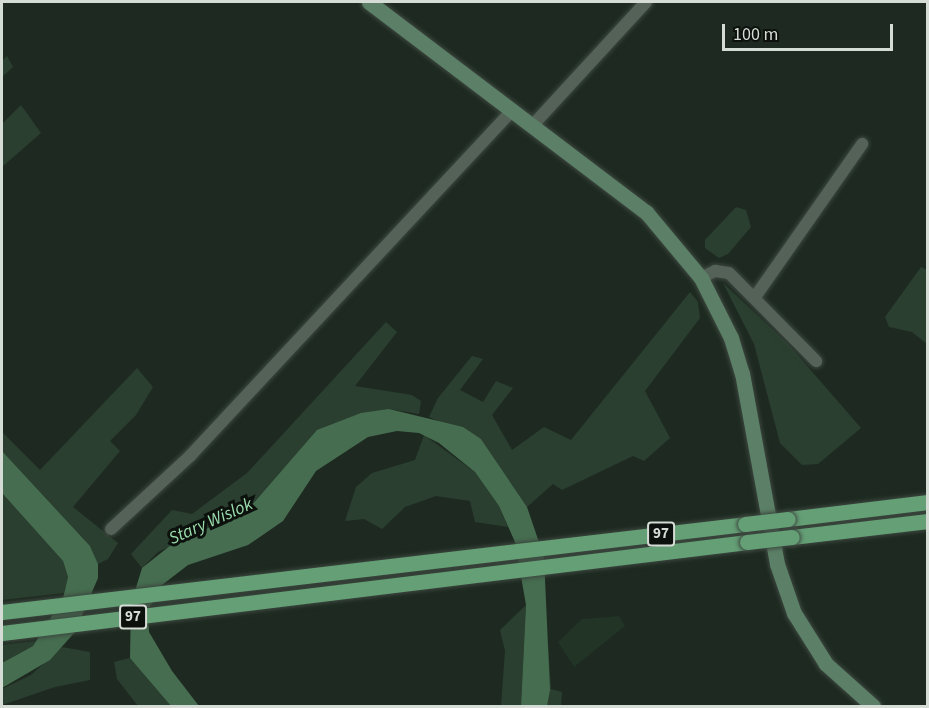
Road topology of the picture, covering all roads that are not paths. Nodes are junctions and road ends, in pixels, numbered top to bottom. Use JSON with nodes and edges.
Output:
{"nodes":[{"id":1,"x":369,"y":2,"type":"edge"},
{"id":2,"x":646,"y":2,"type":"edge"},
{"id":3,"x":513,"y":110,"type":"junction"},
{"id":4,"x":533,"y":125,"type":"junction"},
{"id":5,"x":862,"y":144,"type":"dead end"},
{"id":6,"x":701,"y":278,"type":"junction"},
{"id":7,"x":755,"y":297,"type":"junction"},
{"id":8,"x":816,"y":361,"type":"dead end"},
{"id":9,"x":927,"y":502,"type":"edge"},
{"id":10,"x":927,"y":521,"type":"edge"},
{"id":11,"x":111,"y":529,"type":"dead end"},
{"id":12,"x":2,"y":612,"type":"edge"},
{"id":13,"x":2,"y":633,"type":"edge"},
{"id":14,"x":873,"y":706,"type":"edge"}],
"edges":[{"from":1,"to":3,"type":"street"},
{"from":2,"to":4,"type":"street"},
{"from":3,"to":4,"type":"street"},
{"from":3,"to":11,"type":"street"},
{"from":4,"to":6,"type":"street"},
{"from":5,"to":7,"type":"street"},
{"from":6,"to":7,"type":"street"},
{"from":6,"to":14,"type":"street"},
{"from":7,"to":8,"type":"street"},
{"from":9,"to":12,"type":"main road","number":"97","bridge":true},
{"from":10,"to":13,"type":"main road","number":"97","bridge":true}]}
